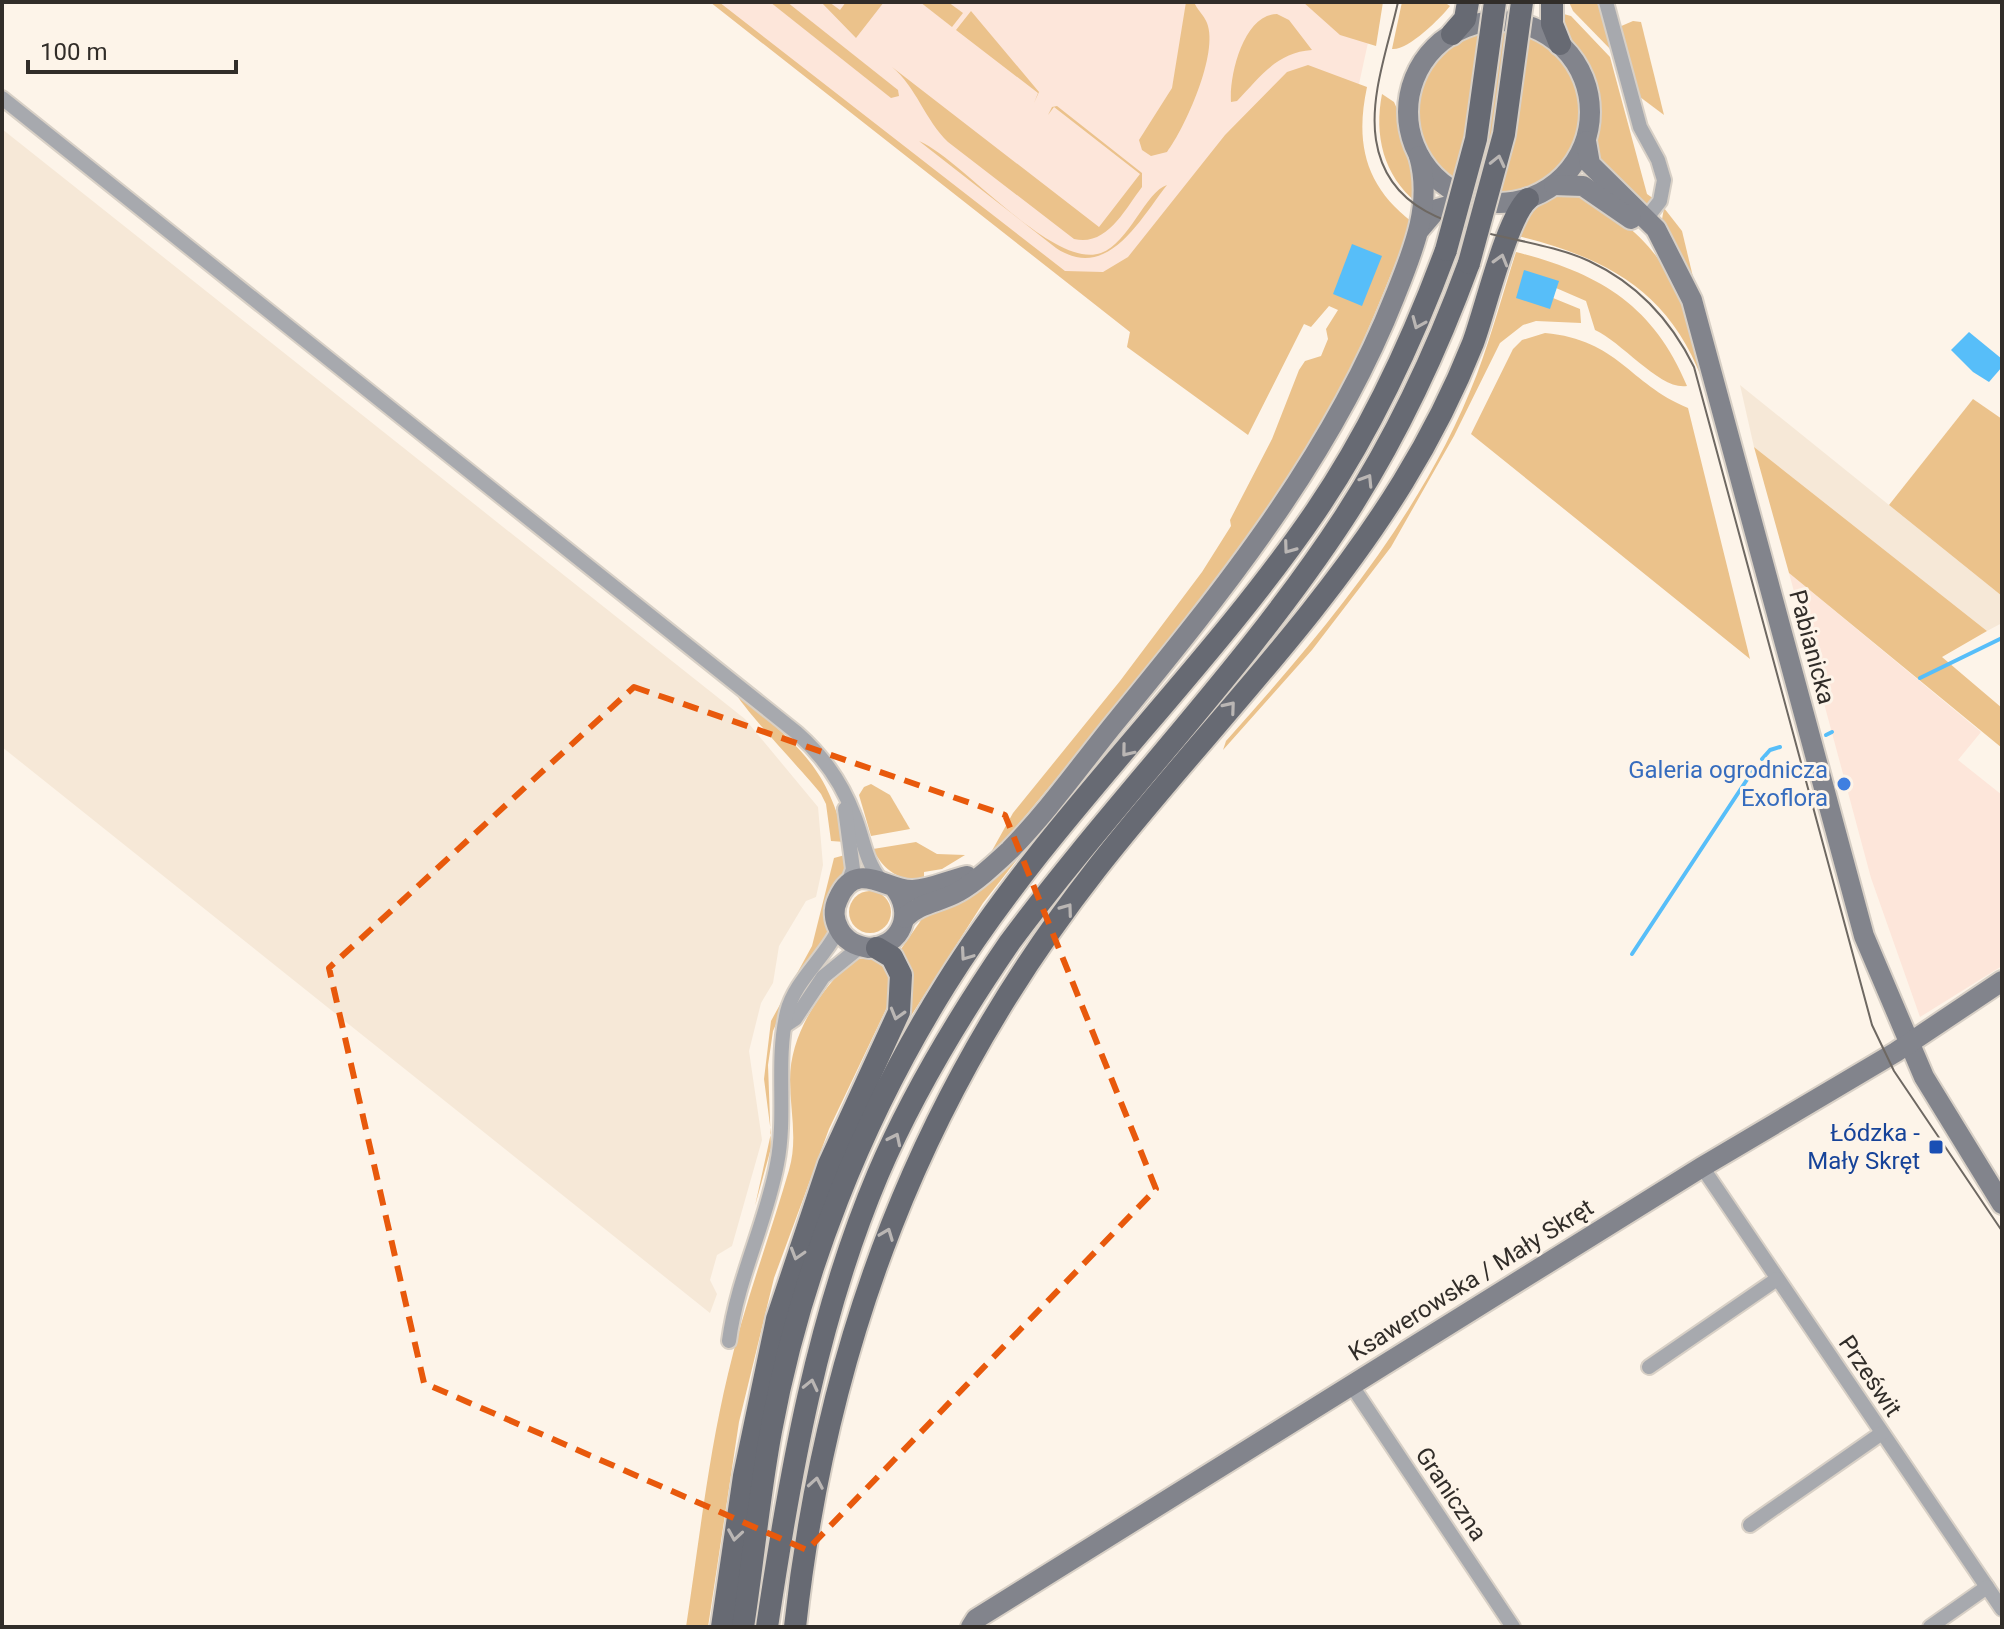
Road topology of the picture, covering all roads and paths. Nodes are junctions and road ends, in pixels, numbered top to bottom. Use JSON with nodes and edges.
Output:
{"nodes":[{"id":1,"x":1468,"y":2,"type":"edge"},
{"id":2,"x":1495,"y":2,"type":"edge"},
{"id":3,"x":1522,"y":2,"type":"edge"},
{"id":4,"x":1552,"y":2,"type":"edge"},
{"id":5,"x":1606,"y":2,"type":"edge"},
{"id":6,"x":1452,"y":34,"type":"junction"},
{"id":7,"x":1560,"y":44,"type":"junction"},
{"id":8,"x":2,"y":98,"type":"edge"},
{"id":9,"x":1586,"y":141,"type":"junction"},
{"id":10,"x":1419,"y":156,"type":"junction"},
{"id":11,"x":1554,"y":185,"type":"junction"},
{"id":12,"x":1472,"y":199,"type":"junction"},
{"id":13,"x":1528,"y":199,"type":"junction"},
{"id":14,"x":1646,"y":219,"type":"junction"},
{"id":15,"x":1420,"y":229,"type":"junction"},
{"id":16,"x":1673,"y":262,"type":"junction"},
{"id":17,"x":833,"y":775,"type":"junction"},
{"id":18,"x":983,"y":872,"type":"junction"},
{"id":19,"x":887,"y":883,"type":"junction"},
{"id":20,"x":847,"y":886,"type":"junction"},
{"id":21,"x":905,"y":918,"type":"junction"},
{"id":22,"x":837,"y":924,"type":"junction"},
{"id":23,"x":869,"y":948,"type":"junction"},
{"id":24,"x":2002,"y":981,"type":"edge"},
{"id":25,"x":786,"y":1025,"type":"junction"},
{"id":26,"x":1908,"y":1043,"type":"junction"},
{"id":27,"x":1702,"y":1167,"type":"junction"},
{"id":28,"x":2002,"y":1204,"type":"edge"},
{"id":29,"x":1777,"y":1279,"type":"junction"},
{"id":30,"x":729,"y":1341,"type":"dead end"},
{"id":31,"x":1649,"y":1367,"type":"dead end"},
{"id":32,"x":1352,"y":1386,"type":"junction"},
{"id":33,"x":1882,"y":1433,"type":"junction"},
{"id":34,"x":1750,"y":1525,"type":"dead end"},
{"id":35,"x":1987,"y":1587,"type":"junction"},
{"id":36,"x":2002,"y":1609,"type":"edge"},
{"id":37,"x":722,"y":1627,"type":"edge"},
{"id":38,"x":743,"y":1627,"type":"edge"},
{"id":39,"x":767,"y":1627,"type":"edge"},
{"id":40,"x":795,"y":1627,"type":"edge"},
{"id":41,"x":971,"y":1627,"type":"edge"},
{"id":42,"x":1513,"y":1627,"type":"edge"},
{"id":43,"x":1930,"y":1627,"type":"edge"}],
"edges":[{"from":1,"to":6,"type":"main road"},
{"from":2,"to":38,"type":"main road","one_way":true,"bridge":true},
{"from":39,"to":3,"type":"main road","one_way":true,"bridge":true},
{"from":4,"to":7,"type":"main road"},
{"from":5,"to":14,"type":"street"},
{"from":6,"to":7,"type":"main road"},
{"from":6,"to":10,"type":"main road"},
{"from":7,"to":9,"type":"main road"},
{"from":8,"to":17,"type":"street"},
{"from":9,"to":11,"type":"main road"},
{"from":9,"to":14,"type":"main road","name":"Pabianicka"},
{"from":10,"to":12,"type":"main road"},
{"from":10,"to":15,"type":"main road"},
{"from":11,"to":13,"type":"main road"},
{"from":11,"to":16,"type":"main road","name":"Pabianicka"},
{"from":12,"to":13,"type":"main road"},
{"from":12,"to":15,"type":"main road"},
{"from":40,"to":13,"type":"main road","one_way":true},
{"from":14,"to":16,"type":"main road","name":"Pabianicka"},
{"from":15,"to":18,"type":"main road"},
{"from":16,"to":26,"type":"main road","name":"Pabianicka"},
{"from":17,"to":19,"type":"street"},
{"from":17,"to":20,"type":"street"},
{"from":18,"to":19,"type":"main road"},
{"from":18,"to":21,"type":"main road"},
{"from":19,"to":20,"type":"main road"},
{"from":19,"to":21,"type":"main road"},
{"from":20,"to":22,"type":"main road"},
{"from":21,"to":23,"type":"main road"},
{"from":22,"to":23,"type":"main road"},
{"from":22,"to":25,"type":"street"},
{"from":23,"to":25,"type":"street"},
{"from":23,"to":37,"type":"main road","one_way":true},
{"from":24,"to":26,"type":"main road","name":"Ksawerowska / Mały Skręt"},
{"from":25,"to":30,"type":"street"},
{"from":26,"to":27,"type":"main road","name":"Ksawerowska / Mały Skręt"},
{"from":26,"to":28,"type":"main road","name":"Pabianicka"},
{"from":27,"to":29,"type":"street","name":"Prześwit"},
{"from":27,"to":32,"type":"main road","name":"Ksawerowska / Mały Skręt"},
{"from":29,"to":31,"type":"street"},
{"from":29,"to":33,"type":"street","name":"Prześwit"},
{"from":32,"to":41,"type":"main road","name":"Ksawerowska / Mały Skręt"},
{"from":32,"to":42,"type":"street","name":"Graniczna"},
{"from":33,"to":34,"type":"street"},
{"from":33,"to":35,"type":"street","name":"Prześwit"},
{"from":35,"to":36,"type":"street","name":"Prześwit"},
{"from":35,"to":43,"type":"street"}]}
